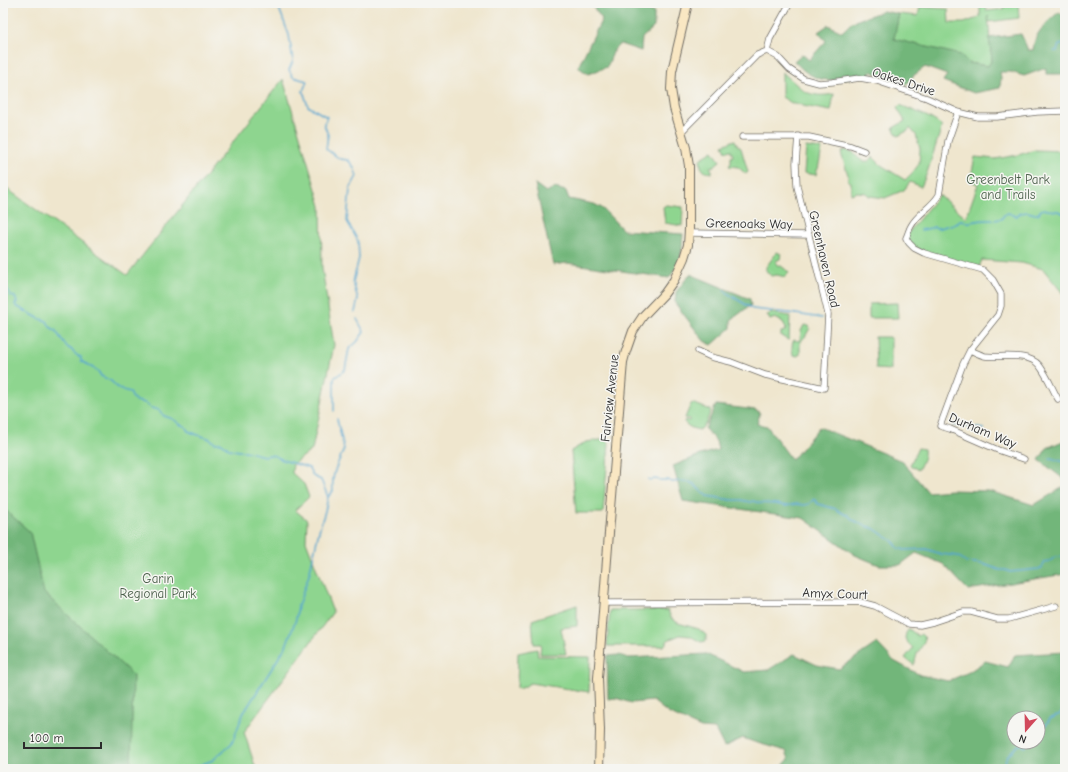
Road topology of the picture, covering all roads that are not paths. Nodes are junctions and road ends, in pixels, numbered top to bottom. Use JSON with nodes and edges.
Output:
{"nodes":[{"id":1,"x":688,"y":3,"type":"edge"},
{"id":2,"x":790,"y":3,"type":"edge"},
{"id":3,"x":768,"y":52,"type":"junction"},
{"id":4,"x":1065,"y":110,"type":"edge"},
{"id":5,"x":958,"y":112,"type":"junction"},
{"id":6,"x":681,"y":132,"type":"junction"},
{"id":7,"x":798,"y":136,"type":"junction"},
{"id":8,"x":742,"y":137,"type":"dead end"},
{"id":9,"x":864,"y":151,"type":"dead end"},
{"id":10,"x":689,"y":233,"type":"junction"},
{"id":11,"x":809,"y":235,"type":"junction"},
{"id":12,"x":970,"y":350,"type":"junction"},
{"id":13,"x":698,"y":351,"type":"dead end"},
{"id":14,"x":1058,"y":399,"type":"dead end"},
{"id":15,"x":1024,"y":459,"type":"dead end"},
{"id":16,"x":604,"y":603,"type":"junction"},
{"id":17,"x":1056,"y":606,"type":"dead end"},
{"id":18,"x":599,"y":769,"type":"edge"}],
"edges":[{"from":1,"to":6,"type":"main road","name":"Fairview Avenue"},
{"from":2,"to":3,"type":"street"},
{"from":3,"to":5,"type":"street","name":"Oakes Drive"},
{"from":3,"to":6,"type":"street"},
{"from":4,"to":5,"type":"street","name":"Oakes Drive"},
{"from":5,"to":12,"type":"street","name":"Durham Way"},
{"from":6,"to":10,"type":"main road","name":"Fairview Avenue"},
{"from":7,"to":8,"type":"street"},
{"from":7,"to":9,"type":"street"},
{"from":7,"to":11,"type":"street","name":"Greenhaven Road"},
{"from":10,"to":11,"type":"street","name":"Greenoaks Way"},
{"from":10,"to":16,"type":"main road","name":"Fairview Avenue"},
{"from":11,"to":13,"type":"street","name":"Greenhaven Road"},
{"from":12,"to":14,"type":"street"},
{"from":12,"to":15,"type":"street","name":"Durham Way"},
{"from":16,"to":17,"type":"street","name":"Amyx Court"},
{"from":16,"to":18,"type":"main road","name":"Fairview Avenue"}]}
